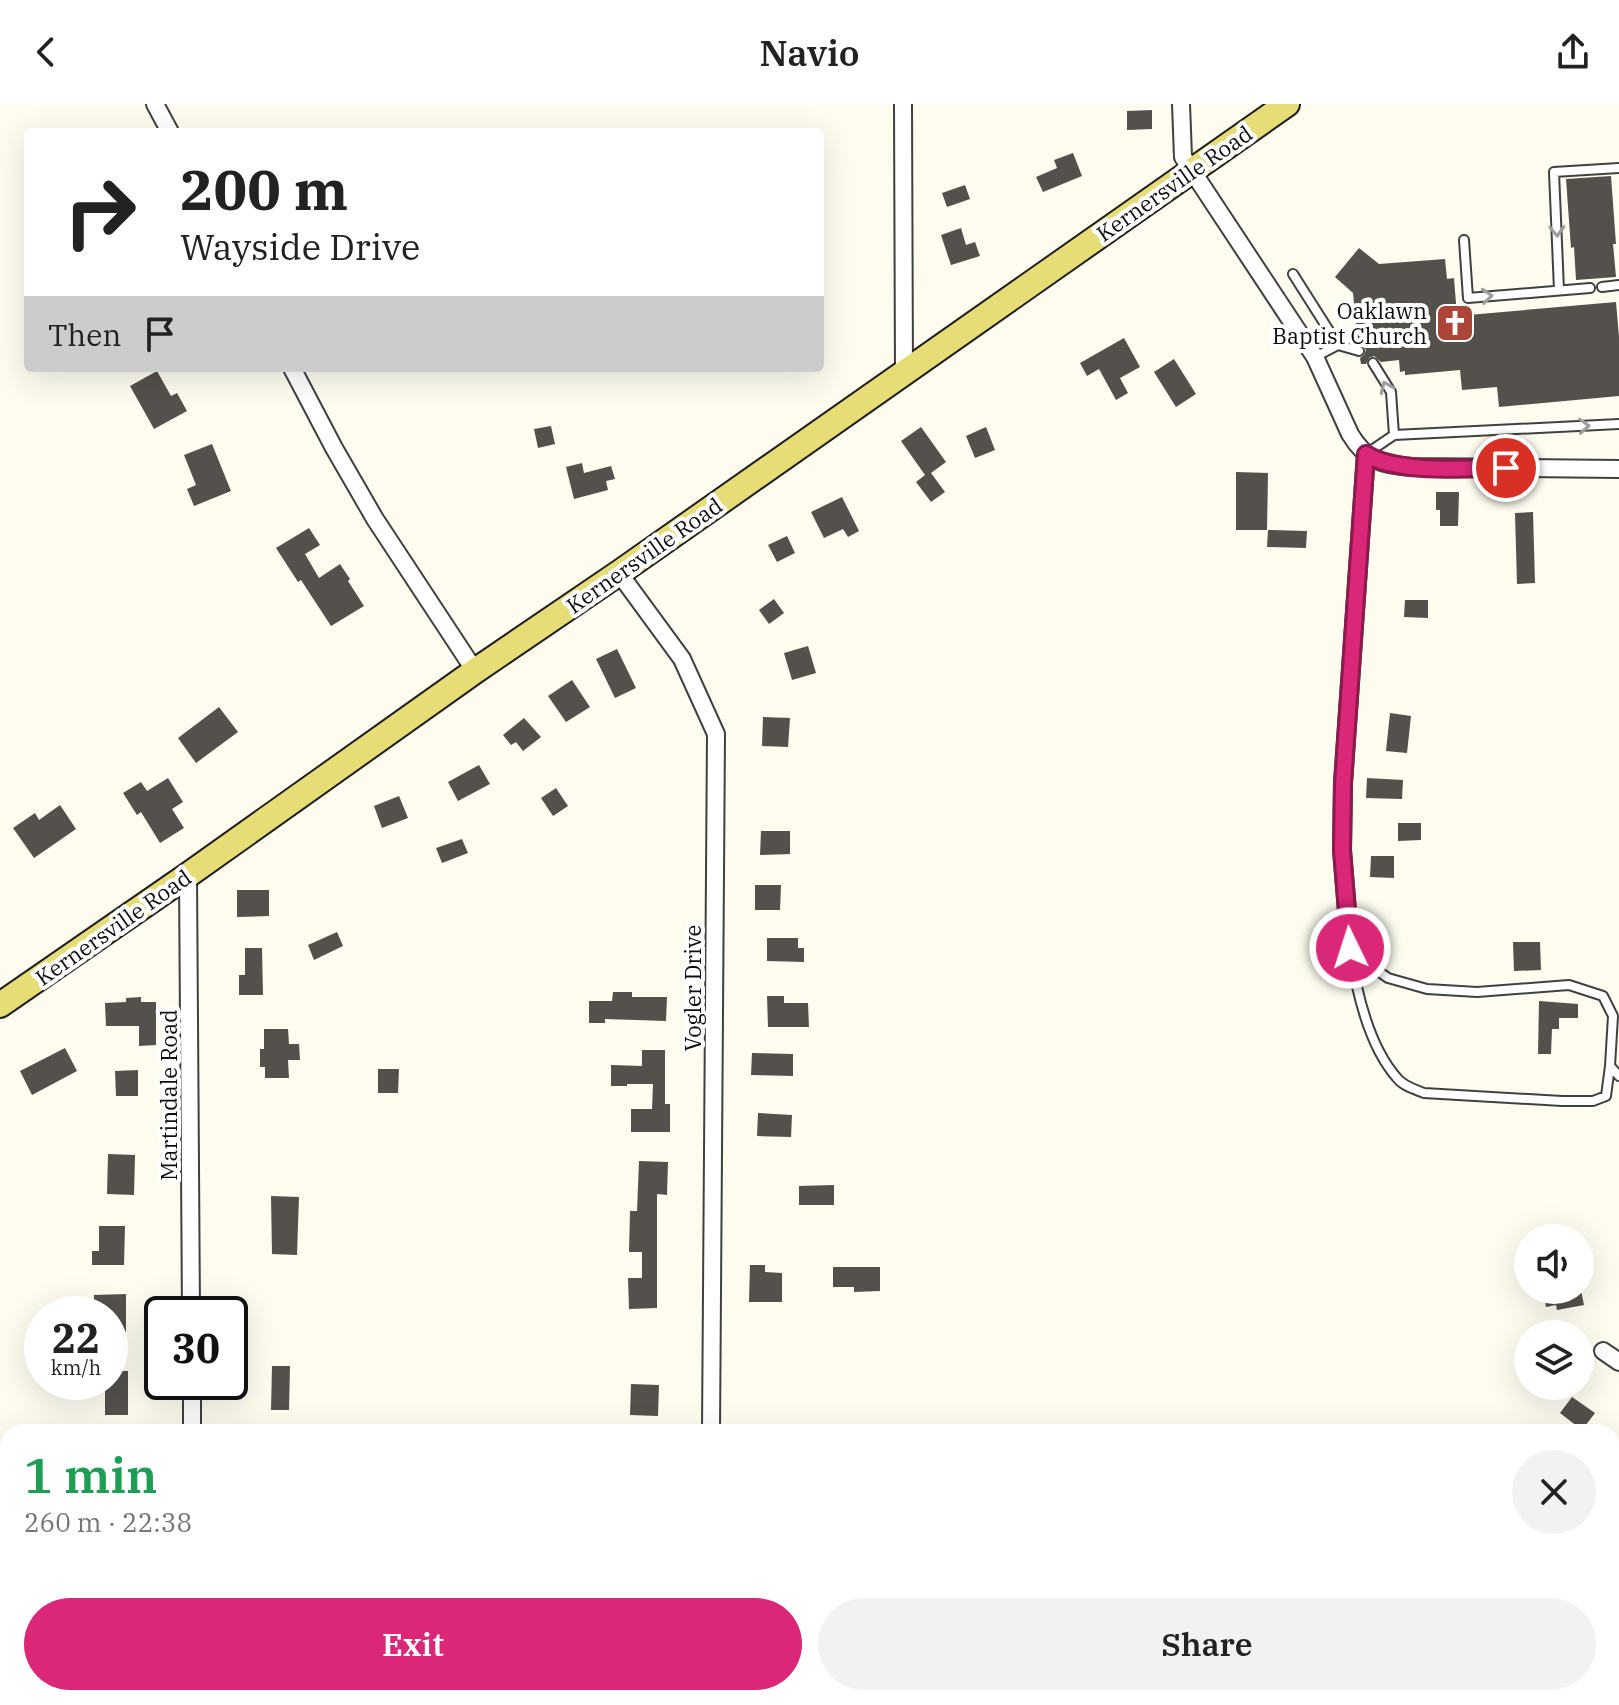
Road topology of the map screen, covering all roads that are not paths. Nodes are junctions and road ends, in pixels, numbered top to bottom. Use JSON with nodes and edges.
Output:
{"nodes":[{"id":1,"x":155,"y":104,"type":"edge"},
{"id":2,"x":903,"y":104,"type":"edge"},
{"id":3,"x":1181,"y":104,"type":"edge"},
{"id":4,"x":1287,"y":104,"type":"edge"},
{"id":5,"x":168,"y":128,"type":"edge"},
{"id":6,"x":1619,"y":168,"type":"edge"},
{"id":7,"x":1191,"y":170,"type":"junction"},
{"id":8,"x":1464,"y":240,"type":"dead end"},
{"id":9,"x":1293,"y":274,"type":"dead end"},
{"id":10,"x":1619,"y":285,"type":"edge"},
{"id":11,"x":1602,"y":287,"type":"dead end"},
{"id":12,"x":1590,"y":288,"type":"dead end"},
{"id":13,"x":1559,"y":290,"type":"junction"},
{"id":14,"x":1338,"y":345,"type":"junction"},
{"id":15,"x":1359,"y":351,"type":"dead end"},
{"id":16,"x":1315,"y":357,"type":"junction"},
{"id":17,"x":1373,"y":363,"type":"dead end"},
{"id":18,"x":294,"y":372,"type":"edge"},
{"id":19,"x":904,"y":373,"type":"junction"},
{"id":20,"x":1619,"y":424,"type":"edge"},
{"id":21,"x":1394,"y":435,"type":"junction"},
{"id":22,"x":1366,"y":454,"type":"junction"},
{"id":23,"x":1619,"y":469,"type":"edge"},
{"id":24,"x":619,"y":573,"type":"junction"},
{"id":25,"x":475,"y":671,"type":"junction"},
{"id":26,"x":188,"y":875,"type":"junction"},
{"id":27,"x":1350,"y":948,"type":"junction"},
{"id":28,"x":0,"y":1005,"type":"edge"},
{"id":29,"x":1610,"y":1066,"type":"junction"},
{"id":30,"x":1619,"y":1076,"type":"edge"},
{"id":31,"x":191,"y":1296,"type":"edge"},
{"id":32,"x":1603,"y":1351,"type":"dead end"},
{"id":33,"x":1619,"y":1362,"type":"edge"},
{"id":34,"x":192,"y":1400,"type":"edge"},
{"id":35,"x":192,"y":1424,"type":"edge"},
{"id":36,"x":711,"y":1424,"type":"edge"}],
"edges":[{"from":1,"to":5,"type":"street"},
{"from":2,"to":19,"type":"street"},
{"from":3,"to":7,"type":"street"},
{"from":4,"to":7,"type":"main road","name":"Kernersville Road"},
{"from":6,"to":13,"type":"lane","one_way":true},
{"from":7,"to":16,"type":"street"},
{"from":7,"to":19,"type":"main road","name":"Kernersville Road"},
{"from":8,"to":13,"type":"lane","one_way":true},
{"from":9,"to":14,"type":"lane"},
{"from":10,"to":11,"type":"lane"},
{"from":12,"to":13,"type":"lane"},
{"from":14,"to":15,"type":"lane"},
{"from":14,"to":16,"type":"lane"},
{"from":16,"to":22,"type":"street"},
{"from":21,"to":17,"type":"lane","one_way":true},
{"from":18,"to":25,"type":"street"},
{"from":19,"to":24,"type":"main road","name":"Kernersville Road"},
{"from":21,"to":20,"type":"lane","one_way":true},
{"from":21,"to":22,"type":"lane"},
{"from":22,"to":23,"type":"street"},
{"from":22,"to":27,"type":"street"},
{"from":24,"to":25,"type":"main road","name":"Kernersville Road"},
{"from":24,"to":36,"type":"street","name":"Vogler Drive"},
{"from":25,"to":26,"type":"main road","name":"Kernersville Road"},
{"from":26,"to":28,"type":"main road","name":"Kernersville Road"},
{"from":26,"to":31,"type":"street","name":"Martindale Road"},
{"from":27,"to":29,"type":"lane"},
{"from":27,"to":29,"type":"lane"},
{"from":29,"to":30,"type":"lane"},
{"from":32,"to":33,"type":"street"},
{"from":34,"to":35,"type":"street"}]}
